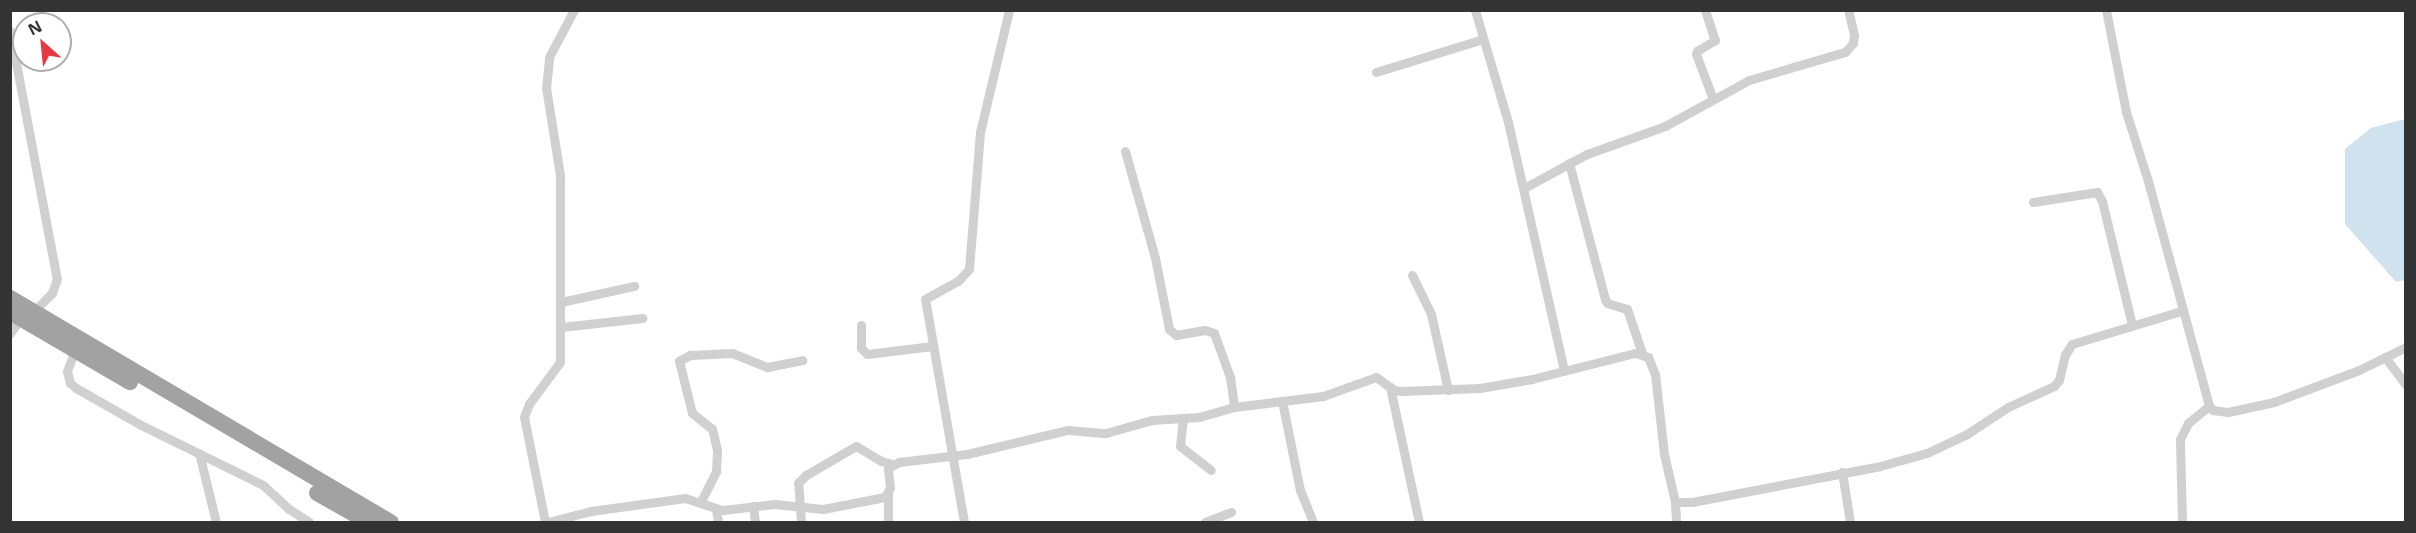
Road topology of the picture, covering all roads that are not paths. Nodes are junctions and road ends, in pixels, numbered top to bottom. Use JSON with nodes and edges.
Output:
{"nodes":[{"id":1,"x":574,"y":10,"type":"edge"},
{"id":2,"x":1009,"y":10,"type":"edge"},
{"id":3,"x":1475,"y":10,"type":"edge"},
{"id":4,"x":1706,"y":10,"type":"edge"},
{"id":5,"x":1848,"y":10,"type":"edge"},
{"id":6,"x":2106,"y":10,"type":"edge"},
{"id":7,"x":10,"y":31,"type":"edge"},
{"id":8,"x":1483,"y":39,"type":"junction"},
{"id":9,"x":1376,"y":72,"type":"dead end"},
{"id":10,"x":1713,"y":99,"type":"junction"},
{"id":11,"x":1125,"y":151,"type":"dead end"},
{"id":12,"x":1569,"y":163,"type":"junction"},
{"id":13,"x":1524,"y":188,"type":"junction"},
{"id":14,"x":2033,"y":202,"type":"dead end"},
{"id":15,"x":1412,"y":274,"type":"dead end"},
{"id":16,"x":634,"y":286,"type":"dead end"},
{"id":17,"x":10,"y":298,"type":"edge"},
{"id":18,"x":561,"y":302,"type":"junction"},
{"id":19,"x":2181,"y":311,"type":"junction"},
{"id":20,"x":22,"y":314,"type":"edge"},
{"id":21,"x":643,"y":318,"type":"dead end"},
{"id":22,"x":861,"y":325,"type":"dead end"},
{"id":23,"x":2132,"y":325,"type":"junction"},
{"id":24,"x":561,"y":327,"type":"junction"},
{"id":25,"x":10,"y":333,"type":"edge"},
{"id":26,"x":933,"y":346,"type":"junction"},
{"id":27,"x":2406,"y":346,"type":"edge"},
{"id":28,"x":75,"y":350,"type":"junction"},
{"id":29,"x":1642,"y":353,"type":"junction"},
{"id":30,"x":2385,"y":357,"type":"junction"},
{"id":31,"x":802,"y":360,"type":"dead end"},
{"id":32,"x":1564,"y":370,"type":"junction"},
{"id":33,"x":2406,"y":385,"type":"edge"},
{"id":34,"x":1390,"y":387,"type":"junction"},
{"id":35,"x":1448,"y":390,"type":"junction"},
{"id":36,"x":1282,"y":401,"type":"junction"},
{"id":37,"x":2209,"y":406,"type":"junction"},
{"id":38,"x":1234,"y":407,"type":"junction"},
{"id":39,"x":1183,"y":418,"type":"junction"},
{"id":40,"x":198,"y":453,"type":"junction"},
{"id":41,"x":953,"y":457,"type":"junction"},
{"id":42,"x":892,"y":464,"type":"junction"},
{"id":43,"x":1211,"y":470,"type":"dead end"},
{"id":44,"x":1842,"y":472,"type":"junction"},
{"id":45,"x":888,"y":494,"type":"junction"},
{"id":46,"x":701,"y":501,"type":"junction"},
{"id":47,"x":1675,"y":502,"type":"junction"},
{"id":48,"x":753,"y":506,"type":"junction"},
{"id":49,"x":799,"y":507,"type":"junction"},
{"id":50,"x":716,"y":509,"type":"junction"},
{"id":51,"x":1231,"y":512,"type":"dead end"},
{"id":52,"x":216,"y":522,"type":"edge"},
{"id":53,"x":309,"y":522,"type":"edge"},
{"id":54,"x":368,"y":522,"type":"edge"},
{"id":55,"x":391,"y":522,"type":"edge"},
{"id":56,"x":546,"y":522,"type":"edge"},
{"id":57,"x":718,"y":522,"type":"edge"},
{"id":58,"x":755,"y":522,"type":"edge"},
{"id":59,"x":801,"y":522,"type":"edge"},
{"id":60,"x":888,"y":522,"type":"edge"},
{"id":61,"x":964,"y":522,"type":"edge"},
{"id":62,"x":1205,"y":522,"type":"edge"},
{"id":63,"x":1314,"y":522,"type":"edge"},
{"id":64,"x":1419,"y":522,"type":"edge"},
{"id":65,"x":1676,"y":522,"type":"edge"},
{"id":66,"x":1850,"y":522,"type":"edge"},
{"id":67,"x":2182,"y":522,"type":"edge"}],
"edges":[{"from":1,"to":18,"type":"street"},
{"from":2,"to":26,"type":"street"},
{"from":3,"to":8,"type":"street"},
{"from":4,"to":10,"type":"street"},
{"from":5,"to":10,"type":"street"},
{"from":6,"to":19,"type":"street"},
{"from":7,"to":20,"type":"street"},
{"from":8,"to":9,"type":"street"},
{"from":8,"to":13,"type":"street"},
{"from":10,"to":12,"type":"street"},
{"from":11,"to":38,"type":"street"},
{"from":12,"to":13,"type":"street"},
{"from":12,"to":29,"type":"street"},
{"from":13,"to":32,"type":"street"},
{"from":14,"to":23,"type":"street"},
{"from":15,"to":35,"type":"street"},
{"from":16,"to":18,"type":"street"},
{"from":17,"to":20,"type":"highway"},
{"from":18,"to":24,"type":"street"},
{"from":19,"to":23,"type":"street"},
{"from":19,"to":37,"type":"street"},
{"from":20,"to":25,"type":"street"},
{"from":20,"to":28,"type":"highway"},
{"from":20,"to":55,"type":"highway"},
{"from":21,"to":24,"type":"street"},
{"from":22,"to":26,"type":"street"},
{"from":23,"to":44,"type":"street"},
{"from":24,"to":56,"type":"street"},
{"from":26,"to":41,"type":"street"},
{"from":27,"to":30,"type":"street"},
{"from":28,"to":40,"type":"street"},
{"from":28,"to":54,"type":"highway"},
{"from":29,"to":32,"type":"street"},
{"from":29,"to":47,"type":"street"},
{"from":30,"to":33,"type":"street"},
{"from":30,"to":37,"type":"street"},
{"from":31,"to":46,"type":"street"},
{"from":32,"to":35,"type":"street"},
{"from":34,"to":35,"type":"street"},
{"from":34,"to":36,"type":"street"},
{"from":34,"to":64,"type":"street"},
{"from":36,"to":38,"type":"street"},
{"from":36,"to":63,"type":"street"},
{"from":37,"to":67,"type":"street"},
{"from":38,"to":39,"type":"street"},
{"from":39,"to":41,"type":"street"},
{"from":39,"to":43,"type":"street"},
{"from":40,"to":52,"type":"street"},
{"from":40,"to":53,"type":"street"},
{"from":41,"to":42,"type":"street"},
{"from":41,"to":61,"type":"street"},
{"from":42,"to":45,"type":"street"},
{"from":42,"to":49,"type":"street"},
{"from":44,"to":47,"type":"street"},
{"from":44,"to":66,"type":"street"},
{"from":45,"to":49,"type":"street"},
{"from":45,"to":60,"type":"street"},
{"from":46,"to":50,"type":"street"},
{"from":46,"to":56,"type":"street"},
{"from":47,"to":65,"type":"street"},
{"from":48,"to":49,"type":"street"},
{"from":48,"to":50,"type":"street"},
{"from":48,"to":58,"type":"street"},
{"from":49,"to":59,"type":"street"},
{"from":50,"to":57,"type":"street"},
{"from":51,"to":62,"type":"street"}]}
